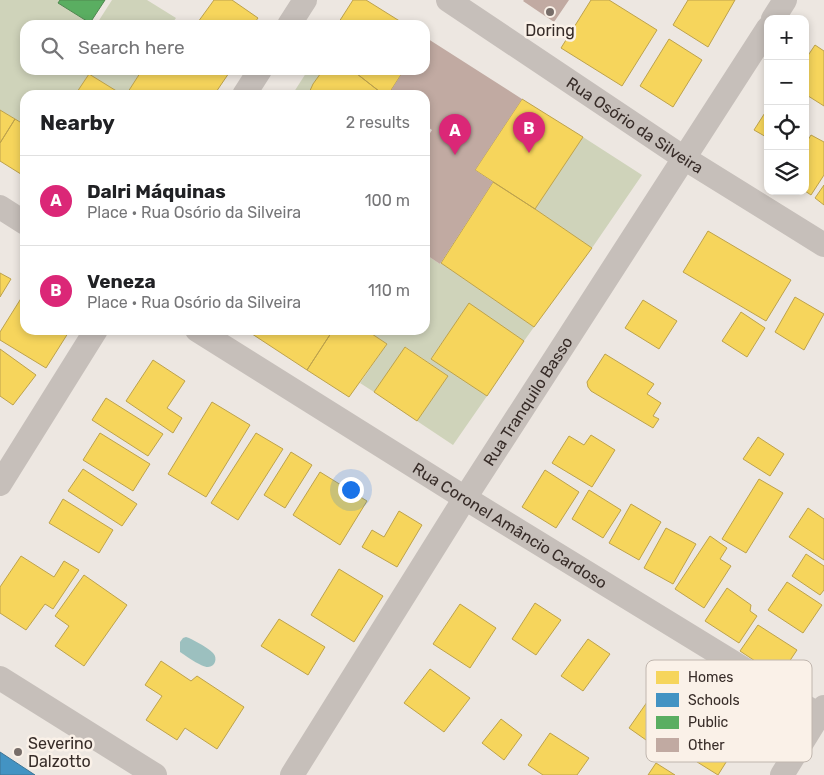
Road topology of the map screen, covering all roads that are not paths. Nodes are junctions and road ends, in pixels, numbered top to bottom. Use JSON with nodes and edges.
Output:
{"nodes":[{"id":1,"x":305,"y":0,"type":"edge"},
{"id":2,"x":448,"y":0,"type":"edge"},
{"id":3,"x":786,"y":0,"type":"edge"},
{"id":4,"x":777,"y":15,"type":"edge"},
{"id":5,"x":292,"y":20,"type":"edge"},
{"id":6,"x":764,"y":34,"type":"edge"},
{"id":7,"x":257,"y":75,"type":"edge"},
{"id":8,"x":247,"y":90,"type":"edge"},
{"id":9,"x":684,"y":158,"type":"junction"},
{"id":10,"x":0,"y":207,"type":"edge"},
{"id":11,"x":20,"y":220,"type":"edge"},
{"id":12,"x":824,"y":245,"type":"edge"},
{"id":13,"x":93,"y":335,"type":"edge"},
{"id":14,"x":204,"y":335,"type":"edge"},
{"id":15,"x":0,"y":484,"type":"edge"},
{"id":16,"x":465,"y":498,"type":"junction"},
{"id":17,"x":733,"y":660,"type":"edge"},
{"id":18,"x":0,"y":678,"type":"edge"},
{"id":19,"x":822,"y":714,"type":"edge"},
{"id":20,"x":812,"y":729,"type":"edge"},
{"id":21,"x":791,"y":762,"type":"edge"},
{"id":22,"x":155,"y":775,"type":"edge"},
{"id":23,"x":292,"y":775,"type":"edge"},
{"id":24,"x":782,"y":775,"type":"edge"}],
"edges":[{"from":1,"to":5,"type":"street"},
{"from":2,"to":9,"type":"street","name":"Rua Osório da Silveira"},
{"from":3,"to":4,"type":"street"},
{"from":6,"to":9,"type":"street","name":"Rua Tranquilo Basso"},
{"from":7,"to":8,"type":"street"},
{"from":9,"to":12,"type":"street","name":"Rua Osório da Silveira"},
{"from":9,"to":16,"type":"street","name":"Rua Tranquilo Basso"},
{"from":10,"to":11,"type":"street"},
{"from":13,"to":15,"type":"street"},
{"from":14,"to":16,"type":"street","name":"Rua Coronel Amâncio Cardoso"},
{"from":16,"to":17,"type":"street","name":"Rua Coronel Amâncio Cardoso"},
{"from":16,"to":23,"type":"street","name":"Rua Tranquilo Basso"},
{"from":18,"to":22,"type":"street"},
{"from":19,"to":20,"type":"street"},
{"from":21,"to":24,"type":"street"}]}
